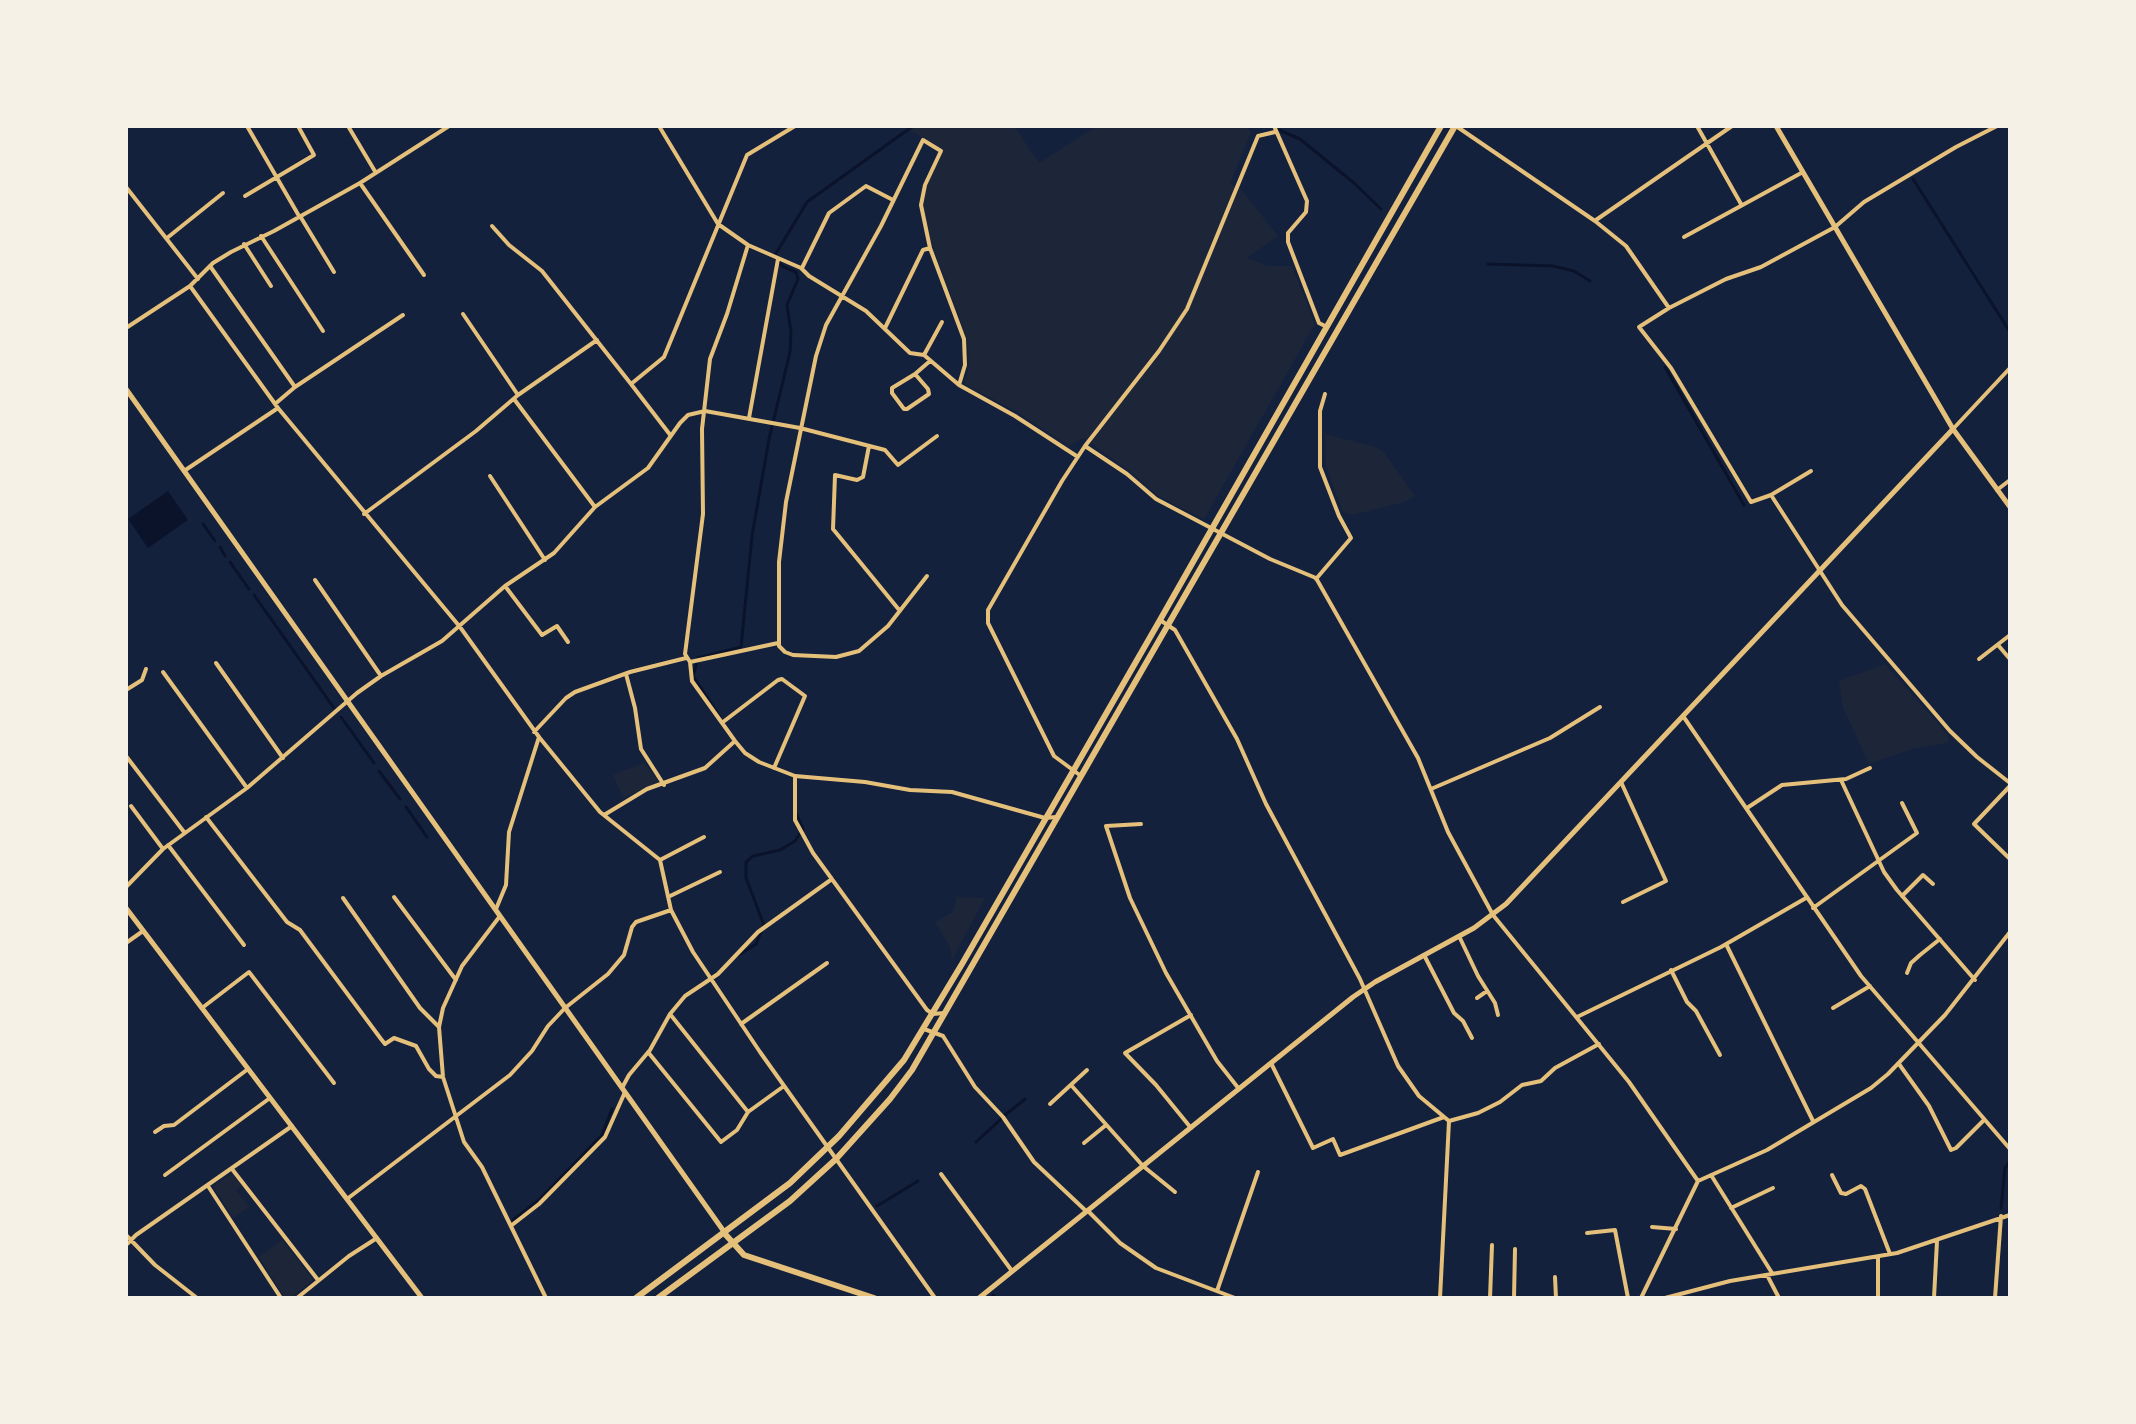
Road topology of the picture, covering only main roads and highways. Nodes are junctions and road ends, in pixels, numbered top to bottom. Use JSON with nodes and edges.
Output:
{"nodes":[{"id":1,"x":1441,"y":126,"type":"edge"},
{"id":2,"x":1455,"y":126,"type":"edge"},
{"id":3,"x":725,"y":1234,"type":"junction"},
{"id":4,"x":733,"y":1244,"type":"junction"},
{"id":5,"x":636,"y":1298,"type":"edge"},
{"id":6,"x":658,"y":1298,"type":"edge"},
{"id":7,"x":874,"y":1298,"type":"edge"}],
"edges":[{"from":1,"to":3,"type":"highway"},
{"from":2,"to":4,"type":"highway"},
{"from":3,"to":4,"type":"highway"},
{"from":3,"to":5,"type":"highway"},
{"from":4,"to":6,"type":"highway"},
{"from":4,"to":7,"type":"highway"}]}
